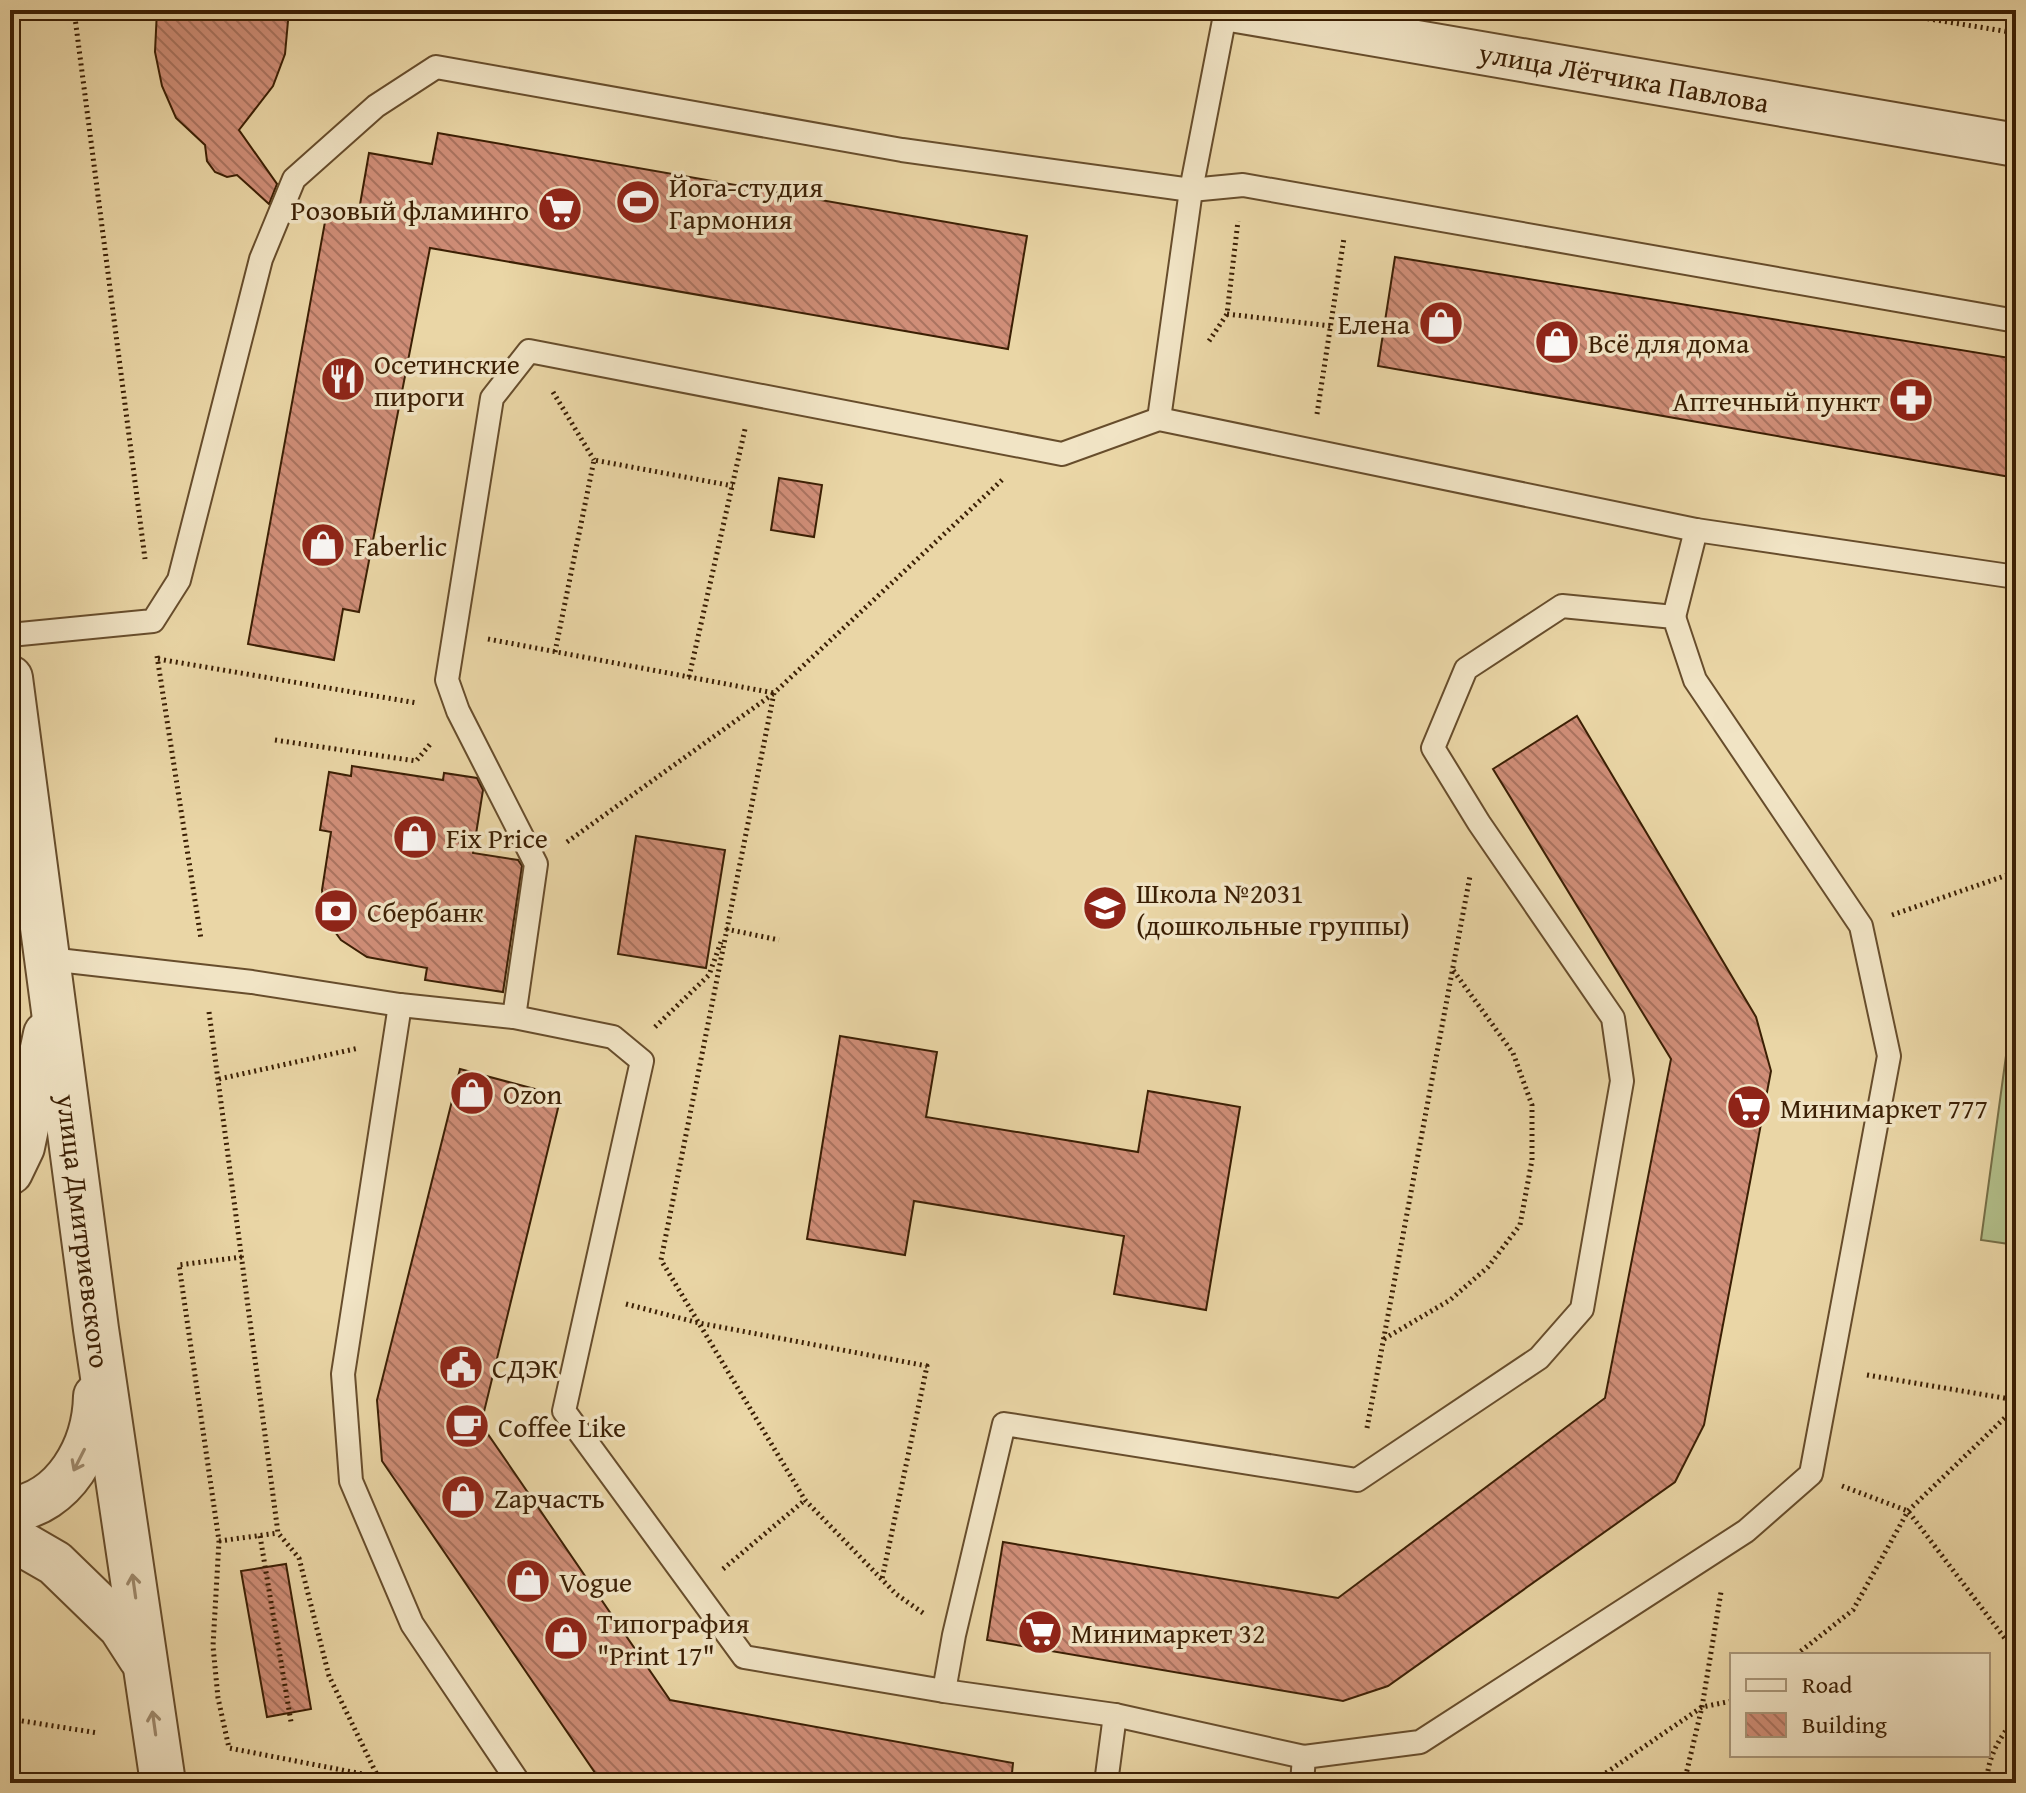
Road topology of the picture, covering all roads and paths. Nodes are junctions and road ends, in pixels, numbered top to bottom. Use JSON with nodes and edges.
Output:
{"nodes":[{"id":1,"x":74,"y":10,"type":"edge"},
{"id":2,"x":1228,"y":10,"type":"edge"},
{"id":3,"x":1874,"y":10,"type":"edge"},
{"id":4,"x":1339,"y":19,"type":"edge"},
{"id":5,"x":2016,"y":33,"type":"edge"},
{"id":6,"x":2016,"y":145,"type":"edge"},
{"id":7,"x":1191,"y":190,"type":"junction"},
{"id":8,"x":1350,"y":203,"type":"junction"},
{"id":9,"x":1227,"y":314,"type":"dead end"},
{"id":10,"x":2016,"y":321,"type":"edge"},
{"id":11,"x":1331,"y":326,"type":"junction"},
{"id":12,"x":529,"y":351,"type":"junction"},
{"id":13,"x":753,"y":395,"type":"junction"},
{"id":14,"x":1159,"y":419,"type":"junction"},
{"id":15,"x":1035,"y":449,"type":"junction"},
{"id":16,"x":1311,"y":451,"type":"junction"},
{"id":17,"x":594,"y":460,"type":"junction"},
{"id":18,"x":733,"y":486,"type":"junction"},
{"id":19,"x":1696,"y":530,"type":"junction"},
{"id":20,"x":2016,"y":577,"type":"edge"},
{"id":21,"x":1674,"y":617,"type":"junction"},
{"id":22,"x":153,"y":621,"type":"junction"},
{"id":23,"x":455,"y":633,"type":"junction"},
{"id":24,"x":10,"y":635,"type":"edge"},
{"id":25,"x":555,"y":652,"type":"junction"},
{"id":26,"x":157,"y":659,"type":"junction"},
{"id":27,"x":689,"y":677,"type":"junction"},
{"id":28,"x":10,"y":678,"type":"edge"},
{"id":29,"x":774,"y":693,"type":"junction"},
{"id":30,"x":458,"y":711,"type":"junction"},
{"id":31,"x":275,"y":740,"type":"dead end"},
{"id":32,"x":17,"y":788,"type":"edge"},
{"id":33,"x":1479,"y":823,"type":"junction"},
{"id":34,"x":536,"y":864,"type":"junction"},
{"id":35,"x":2016,"y":872,"type":"edge"},
{"id":36,"x":1861,"y":926,"type":"junction"},
{"id":37,"x":727,"y":928,"type":"junction"},
{"id":38,"x":779,"y":940,"type":"dead end"},
{"id":39,"x":1452,"y":970,"type":"junction"},
{"id":40,"x":51,"y":977,"type":"junction"},
{"id":41,"x":207,"y":979,"type":"junction"},
{"id":42,"x":400,"y":1005,"type":"junction"},
{"id":43,"x":514,"y":1017,"type":"junction"},
{"id":44,"x":393,"y":1040,"type":"junction"},
{"id":45,"x":630,"y":1051,"type":"junction"},
{"id":46,"x":219,"y":1079,"type":"junction"},
{"id":47,"x":10,"y":1172,"type":"edge"},
{"id":48,"x":242,"y":1257,"type":"junction"},
{"id":49,"x":590,"y":1294,"type":"junction"},
{"id":50,"x":699,"y":1323,"type":"junction"},
{"id":51,"x":96,"y":1329,"type":"junction"},
{"id":52,"x":1383,"y":1339,"type":"junction"},
{"id":53,"x":1830,"y":1369,"type":"junction"},
{"id":54,"x":2016,"y":1400,"type":"edge"},
{"id":55,"x":2016,"y":1407,"type":"edge"},
{"id":56,"x":1811,"y":1474,"type":"junction"},
{"id":57,"x":1357,"y":1480,"type":"junction"},
{"id":58,"x":805,"y":1500,"type":"junction"},
{"id":59,"x":10,"y":1510,"type":"edge"},
{"id":60,"x":1908,"y":1511,"type":"junction"},
{"id":61,"x":278,"y":1533,"type":"junction"},
{"id":62,"x":260,"y":1536,"type":"junction"},
{"id":63,"x":10,"y":1537,"type":"edge"},
{"id":64,"x":219,"y":1541,"type":"junction"},
{"id":65,"x":1730,"y":1541,"type":"junction"},
{"id":66,"x":882,"y":1579,"type":"junction"},
{"id":67,"x":696,"y":1592,"type":"junction"},
{"id":68,"x":954,"y":1635,"type":"junction"},
{"id":69,"x":1799,"y":1653,"type":"edge"},
{"id":70,"x":2016,"y":1653,"type":"edge"},
{"id":71,"x":145,"y":1663,"type":"junction"},
{"id":72,"x":944,"y":1691,"type":"junction"},
{"id":73,"x":1730,"y":1701,"type":"edge"},
{"id":74,"x":1702,"y":1707,"type":"junction"},
{"id":75,"x":1115,"y":1715,"type":"junction"},
{"id":76,"x":2016,"y":1717,"type":"edge"},
{"id":77,"x":10,"y":1719,"type":"edge"},
{"id":78,"x":291,"y":1722,"type":"dead end"},
{"id":79,"x":98,"y":1733,"type":"dead end"},
{"id":80,"x":229,"y":1748,"type":"junction"},
{"id":81,"x":219,"y":1752,"type":"dead end"},
{"id":82,"x":1304,"y":1757,"type":"junction"},
{"id":83,"x":378,"y":1777,"type":"junction"},
{"id":84,"x":163,"y":1783,"type":"edge"},
{"id":85,"x":394,"y":1783,"type":"edge"},
{"id":86,"x":519,"y":1783,"type":"edge"},
{"id":87,"x":1106,"y":1783,"type":"edge"},
{"id":88,"x":1302,"y":1783,"type":"edge"},
{"id":89,"x":1591,"y":1783,"type":"edge"},
{"id":90,"x":1684,"y":1783,"type":"edge"},
{"id":91,"x":1987,"y":1783,"type":"edge"}],
"edges":[{"from":1,"to":22,"type":"path"},
{"from":2,"to":4,"type":"street","name":"улица Лётчика Павлова"},
{"from":2,"to":7,"type":"lane"},
{"from":3,"to":5,"type":"path"},
{"from":4,"to":6,"type":"street","name":"улица Лётчика Павлова"},
{"from":7,"to":8,"type":"lane"},
{"from":7,"to":14,"type":"lane"},
{"from":7,"to":22,"type":"lane"},
{"from":8,"to":10,"type":"lane"},
{"from":8,"to":11,"type":"path"},
{"from":9,"to":11,"type":"path"},
{"from":11,"to":16,"type":"path"},
{"from":12,"to":13,"type":"lane"},
{"from":12,"to":17,"type":"path"},
{"from":12,"to":23,"type":"lane"},
{"from":13,"to":15,"type":"lane"},
{"from":13,"to":18,"type":"path"},
{"from":14,"to":15,"type":"lane"},
{"from":14,"to":16,"type":"lane"},
{"from":15,"to":29,"type":"path"},
{"from":16,"to":19,"type":"lane"},
{"from":17,"to":18,"type":"path"},
{"from":17,"to":25,"type":"path"},
{"from":18,"to":27,"type":"path"},
{"from":19,"to":20,"type":"lane"},
{"from":19,"to":21,"type":"lane"},
{"from":21,"to":33,"type":"lane"},
{"from":21,"to":36,"type":"lane"},
{"from":22,"to":24,"type":"lane"},
{"from":22,"to":26,"type":"path"},
{"from":23,"to":25,"type":"path"},
{"from":23,"to":30,"type":"lane"},
{"from":25,"to":27,"type":"path"},
{"from":26,"to":30,"type":"path"},
{"from":26,"to":41,"type":"path"},
{"from":27,"to":29,"type":"path"},
{"from":28,"to":32,"type":"street","name":"улица Дмитриевского"},
{"from":29,"to":34,"type":"path"},
{"from":29,"to":37,"type":"path"},
{"from":30,"to":31,"type":"path"},
{"from":30,"to":34,"type":"lane"},
{"from":32,"to":40,"type":"street","name":"улица Дмитриевского"},
{"from":33,"to":39,"type":"path"},
{"from":33,"to":57,"type":"lane"},
{"from":34,"to":43,"type":"lane"},
{"from":35,"to":36,"type":"path"},
{"from":36,"to":53,"type":"lane"},
{"from":37,"to":38,"type":"path"},
{"from":37,"to":45,"type":"path"},
{"from":37,"to":50,"type":"path"},
{"from":39,"to":52,"type":"path"},
{"from":39,"to":52,"type":"path"},
{"from":40,"to":41,"type":"lane"},
{"from":40,"to":47,"type":"street"},
{"from":40,"to":51,"type":"street","name":"улица Дмитриевского"},
{"from":41,"to":42,"type":"lane"},
{"from":41,"to":46,"type":"path"},
{"from":42,"to":43,"type":"lane"},
{"from":42,"to":44,"type":"lane"},
{"from":43,"to":45,"type":"lane"},
{"from":44,"to":46,"type":"path"},
{"from":44,"to":86,"type":"lane"},
{"from":45,"to":49,"type":"lane"},
{"from":46,"to":48,"type":"path"},
{"from":48,"to":61,"type":"path"},
{"from":48,"to":64,"type":"path"},
{"from":49,"to":50,"type":"path"},
{"from":49,"to":67,"type":"lane"},
{"from":50,"to":58,"type":"path"},
{"from":50,"to":66,"type":"path"},
{"from":51,"to":59,"type":"street","one_way":true},
{"from":71,"to":51,"type":"street","name":"улица Дмитриевского","one_way":true},
{"from":52,"to":57,"type":"path"},
{"from":53,"to":54,"type":"path"},
{"from":53,"to":56,"type":"lane"},
{"from":55,"to":60,"type":"path"},
{"from":56,"to":60,"type":"path"},
{"from":56,"to":65,"type":"lane"},
{"from":57,"to":68,"type":"lane"},
{"from":58,"to":66,"type":"path"},
{"from":58,"to":67,"type":"path"},
{"from":60,"to":69,"type":"path"},
{"from":60,"to":70,"type":"path"},
{"from":61,"to":62,"type":"path"},
{"from":61,"to":83,"type":"path"},
{"from":62,"to":64,"type":"path"},
{"from":62,"to":78,"type":"path"},
{"from":63,"to":71,"type":"street"},
{"from":64,"to":80,"type":"path"},
{"from":65,"to":74,"type":"path"},
{"from":65,"to":82,"type":"lane"},
{"from":66,"to":68,"type":"path"},
{"from":67,"to":72,"type":"lane"},
{"from":68,"to":72,"type":"lane"},
{"from":84,"to":71,"type":"street","name":"улица Дмитриевского","one_way":true},
{"from":72,"to":75,"type":"lane"},
{"from":73,"to":74,"type":"path"},
{"from":74,"to":89,"type":"path"},
{"from":74,"to":90,"type":"path"},
{"from":75,"to":82,"type":"lane"},
{"from":75,"to":87,"type":"lane"},
{"from":76,"to":91,"type":"path"},
{"from":77,"to":79,"type":"path"},
{"from":80,"to":81,"type":"path"},
{"from":80,"to":83,"type":"path"},
{"from":82,"to":88,"type":"lane"},
{"from":83,"to":85,"type":"path"}]}
